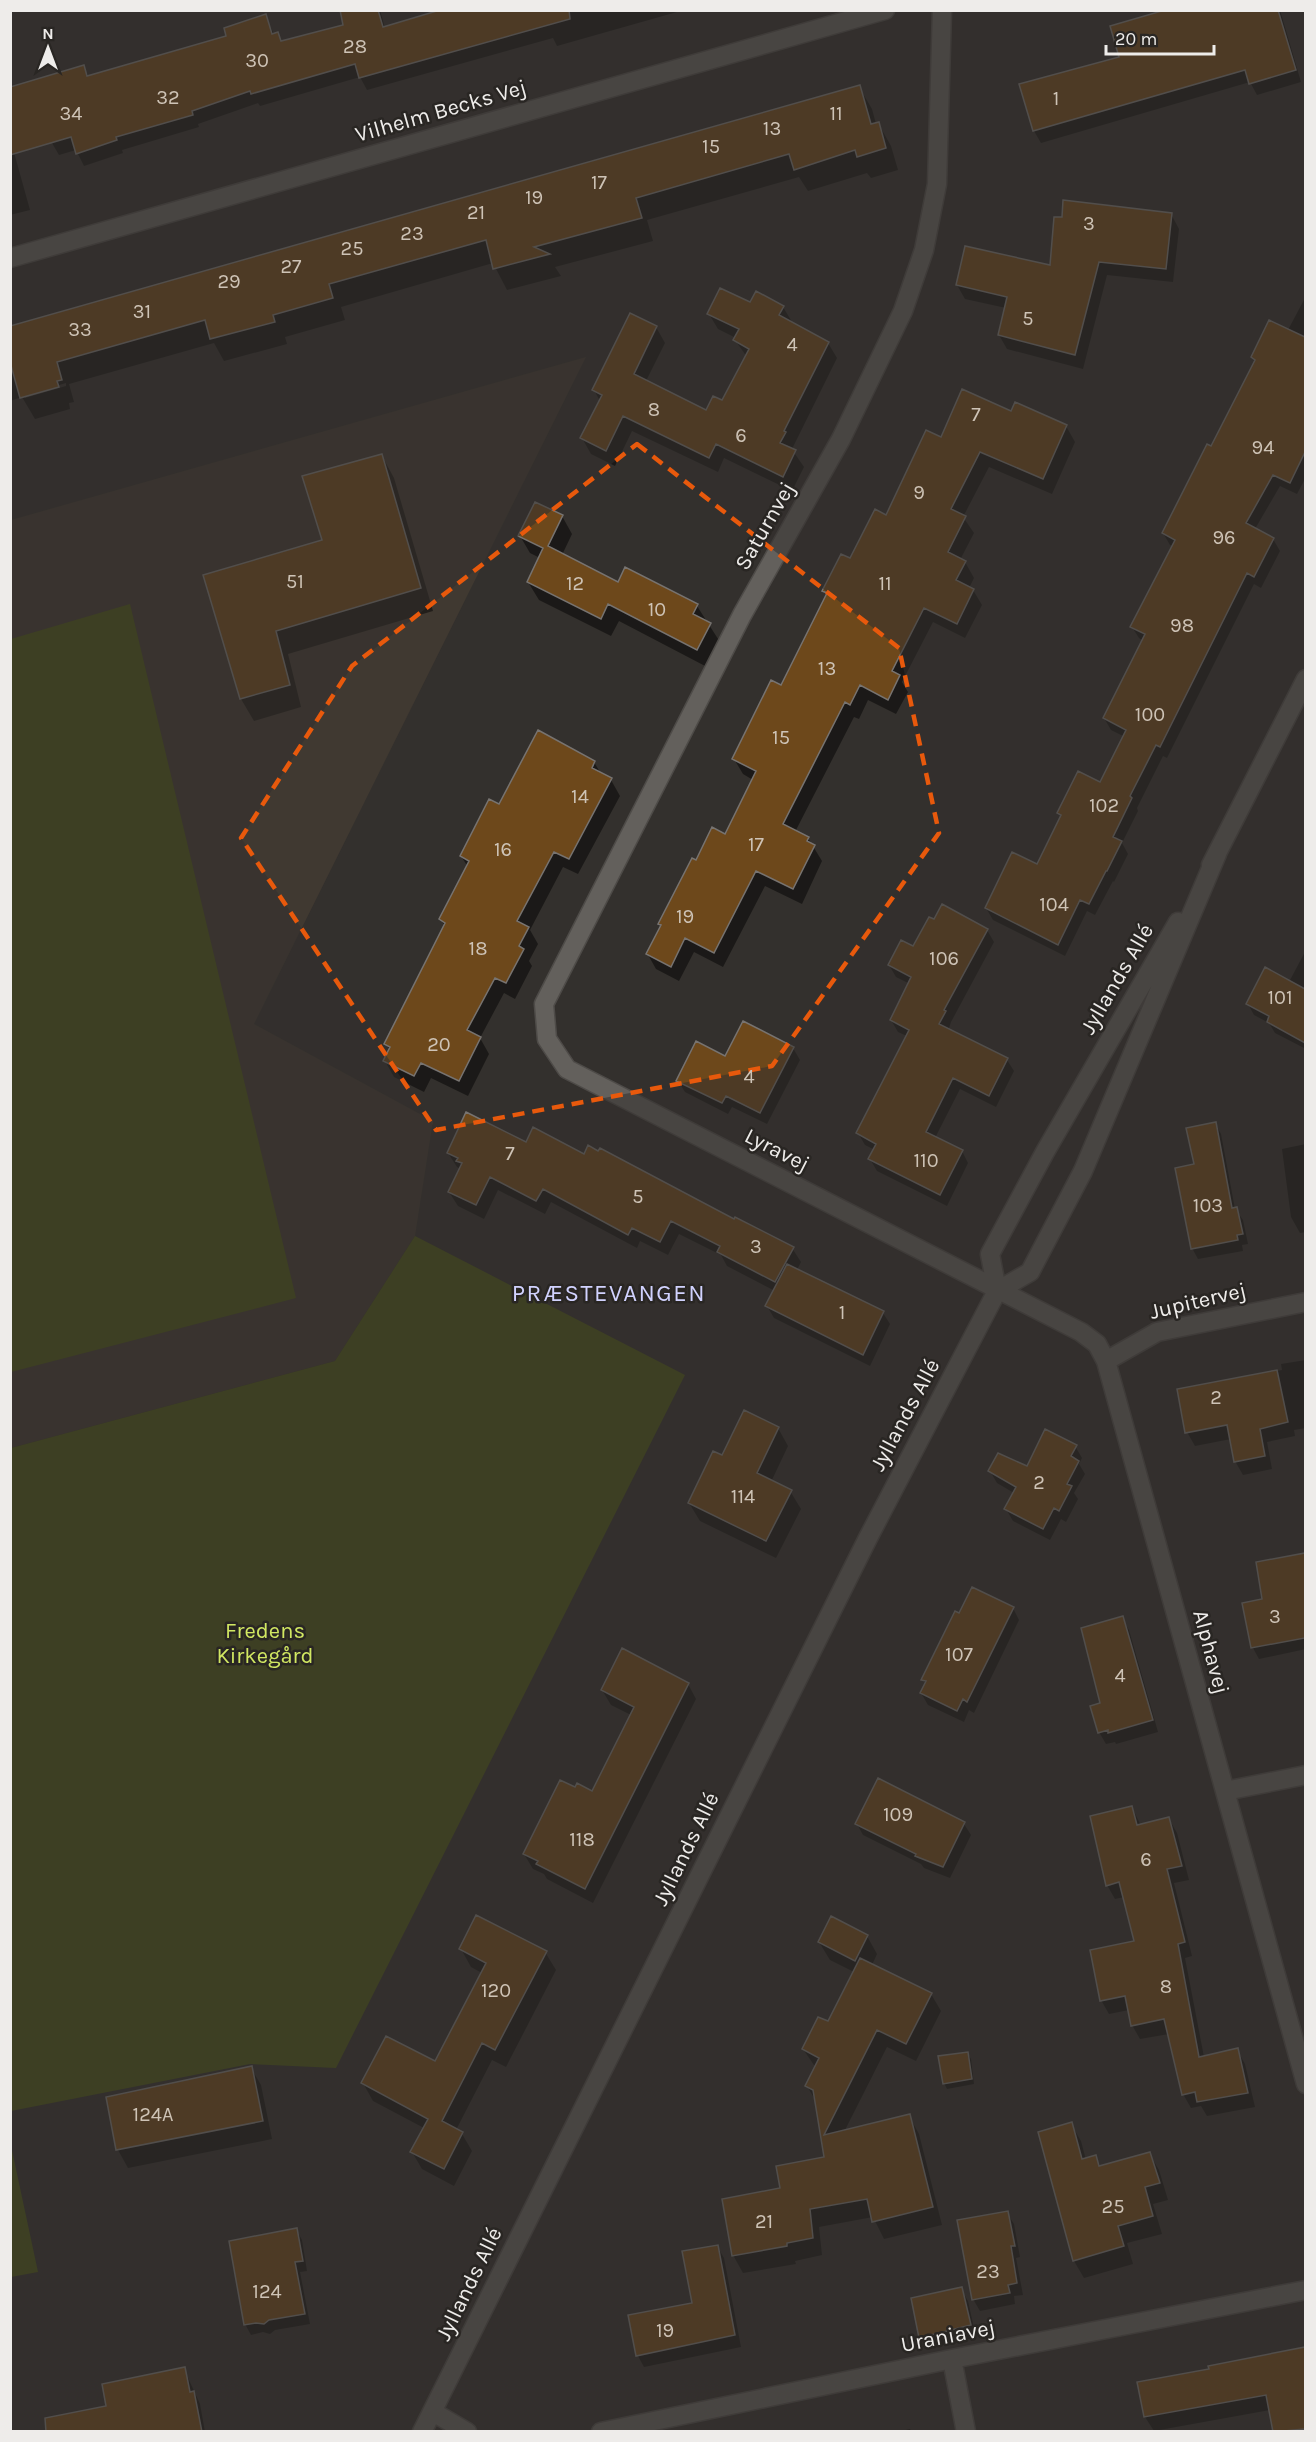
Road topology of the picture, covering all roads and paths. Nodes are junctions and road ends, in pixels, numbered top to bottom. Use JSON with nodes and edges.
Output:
{"nodes":[{"id":1,"x":885,"y":10,"type":"edge"},
{"id":2,"x":942,"y":10,"type":"edge"},
{"id":3,"x":10,"y":258,"type":"edge"},
{"id":4,"x":1305,"y":679,"type":"edge"},
{"id":5,"x":1217,"y":854,"type":"junction"},
{"id":6,"x":547,"y":1039,"type":"joint"},
{"id":7,"x":997,"y":1290,"type":"junction"},
{"id":8,"x":1305,"y":1302,"type":"edge"},
{"id":9,"x":1106,"y":1361,"type":"junction"},
{"id":10,"x":1305,"y":1775,"type":"edge"},
{"id":11,"x":1225,"y":1791,"type":"junction"},
{"id":12,"x":1305,"y":2084,"type":"edge"},
{"id":13,"x":1305,"y":2290,"type":"edge"},
{"id":14,"x":952,"y":2359,"type":"junction"},
{"id":15,"x":433,"y":2412,"type":"junction"},
{"id":16,"x":422,"y":2432,"type":"edge"},
{"id":17,"x":467,"y":2432,"type":"edge"},
{"id":18,"x":601,"y":2432,"type":"edge"},
{"id":19,"x":966,"y":2432,"type":"edge"}],
"edges":[{"from":1,"to":3,"type":"street","name":"Vilhelm Becks Vej"},
{"from":2,"to":6,"type":"street","name":"Saturnvej"},
{"from":4,"to":5,"type":"street","name":"Jyllands Allé"},
{"from":5,"to":7,"type":"street","name":"Jyllands Allé"},
{"from":5,"to":7,"type":"street","name":"Jyllands Allé"},
{"from":6,"to":7,"type":"street","name":"Lyravej"},
{"from":7,"to":9,"type":"street","name":"Alphavej"},
{"from":7,"to":15,"type":"street","name":"Jyllands Allé"},
{"from":8,"to":9,"type":"street","name":"Jupitervej"},
{"from":9,"to":11,"type":"street","name":"Alphavej"},
{"from":10,"to":11,"type":"street"},
{"from":11,"to":12,"type":"street","name":"Alphavej"},
{"from":13,"to":14,"type":"street","name":"Uraniavej"},
{"from":14,"to":18,"type":"street","name":"Uraniavej"},
{"from":14,"to":19,"type":"street"},
{"from":15,"to":16,"type":"street","name":"Jyllands Allé"},
{"from":15,"to":17,"type":"street"}]}
